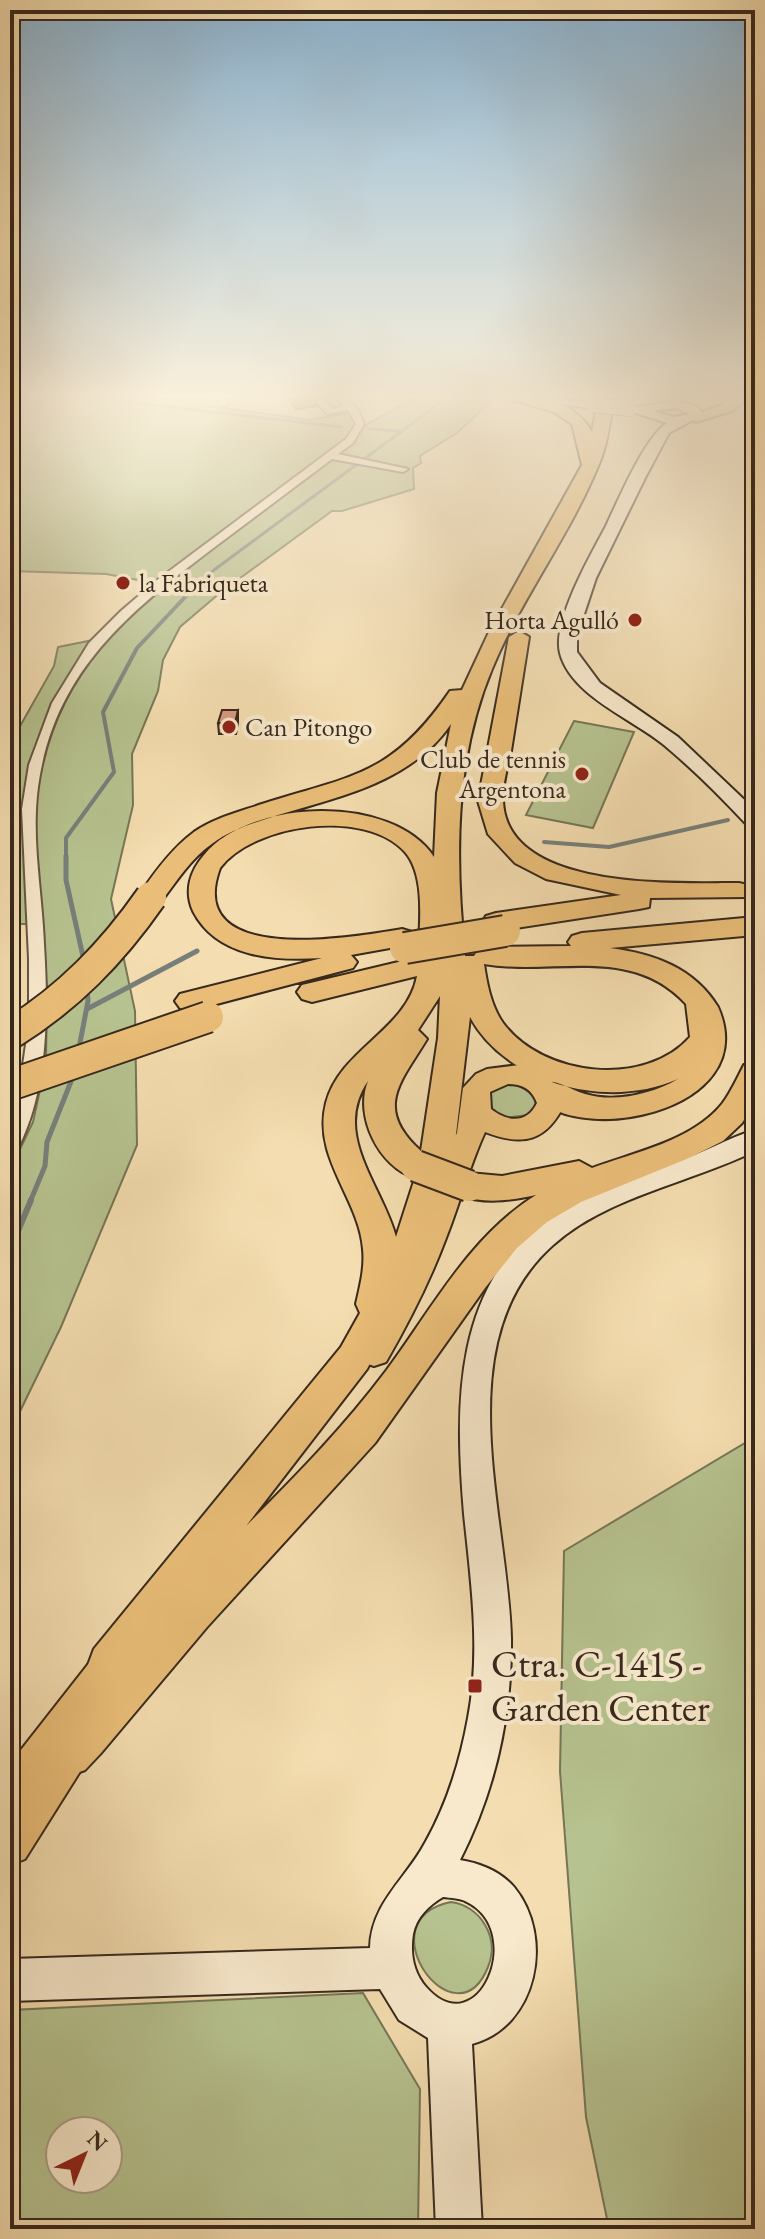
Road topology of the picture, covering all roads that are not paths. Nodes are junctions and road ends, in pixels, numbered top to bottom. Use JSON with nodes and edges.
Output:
{"nodes":[{"id":1,"x":278,"y":498,"type":"edge"},
{"id":2,"x":574,"y":498,"type":"edge"},
{"id":3,"x":588,"y":498,"type":"edge"},
{"id":4,"x":623,"y":498,"type":"edge"},
{"id":5,"x":507,"y":639,"type":"junction"},
{"id":6,"x":755,"y":822,"type":"edge"},
{"id":7,"x":750,"y":897,"type":"edge"},
{"id":8,"x":755,"y":926,"type":"edge"},
{"id":9,"x":469,"y":950,"type":"junction"},
{"id":10,"x":406,"y":951,"type":"junction"},
{"id":11,"x":702,"y":1004,"type":"junction"},
{"id":12,"x":199,"y":1009,"type":"junction"},
{"id":13,"x":10,"y":1034,"type":"edge"},
{"id":14,"x":10,"y":1062,"type":"edge"},
{"id":15,"x":519,"y":1074,"type":"junction"},
{"id":16,"x":751,"y":1081,"type":"edge"},
{"id":17,"x":10,"y":1085,"type":"edge"},
{"id":18,"x":548,"y":1091,"type":"junction"},
{"id":19,"x":475,"y":1108,"type":"junction"},
{"id":20,"x":516,"y":1130,"type":"junction"},
{"id":21,"x":755,"y":1140,"type":"edge"},
{"id":22,"x":10,"y":1147,"type":"edge"},
{"id":23,"x":460,"y":1182,"type":"junction"},
{"id":24,"x":193,"y":1570,"type":"junction"},
{"id":25,"x":110,"y":1665,"type":"joint"},
{"id":26,"x":68,"y":1753,"type":"junction"},
{"id":27,"x":10,"y":1798,"type":"edge"},
{"id":28,"x":458,"y":1827,"type":"junction"},
{"id":29,"x":10,"y":1844,"type":"edge"},
{"id":30,"x":478,"y":1882,"type":"junction"},
{"id":31,"x":424,"y":1883,"type":"junction"},
{"id":32,"x":393,"y":1968,"type":"junction"},
{"id":33,"x":10,"y":1980,"type":"edge"},
{"id":34,"x":449,"y":2024,"type":"junction"},
{"id":35,"x":459,"y":2229,"type":"edge"}],
"edges":[{"from":1,"to":22,"type":"street"},
{"from":2,"to":5,"type":"highway"},
{"from":3,"to":5,"type":"highway"},
{"from":4,"to":6,"type":"street"},
{"from":5,"to":7,"type":"highway"},
{"from":5,"to":9,"type":"highway"},
{"from":5,"to":13,"type":"highway","bridge":true},
{"from":7,"to":10,"type":"highway","bridge":true},
{"from":8,"to":9,"type":"highway"},
{"from":9,"to":10,"type":"highway"},
{"from":9,"to":11,"type":"highway"},
{"from":9,"to":11,"type":"highway"},
{"from":9,"to":15,"type":"highway"},
{"from":9,"to":23,"type":"highway","bridge":true},
{"from":9,"to":24,"type":"highway"},
{"from":10,"to":12,"type":"highway"},
{"from":10,"to":24,"type":"highway"},
{"from":11,"to":18,"type":"highway"},
{"from":12,"to":14,"type":"highway"},
{"from":12,"to":17,"type":"highway","bridge":true},
{"from":15,"to":18,"type":"main road"},
{"from":15,"to":19,"type":"main road"},
{"from":16,"to":23,"type":"highway"},
{"from":16,"to":26,"type":"highway"},
{"from":18,"to":20,"type":"main road"},
{"from":19,"to":20,"type":"main road"},
{"from":19,"to":23,"type":"main road"},
{"from":20,"to":23,"type":"main road"},
{"from":21,"to":28,"type":"street"},
{"from":23,"to":24,"type":"main road"},
{"from":24,"to":25,"type":"highway"},
{"from":24,"to":26,"type":"main road"},
{"from":25,"to":27,"type":"main road"},
{"from":26,"to":29,"type":"main road"},
{"from":28,"to":30,"type":"street"},
{"from":28,"to":31,"type":"street"},
{"from":30,"to":31,"type":"street"},
{"from":30,"to":34,"type":"street"},
{"from":31,"to":32,"type":"street"},
{"from":32,"to":33,"type":"street"},
{"from":32,"to":34,"type":"street"},
{"from":34,"to":35,"type":"street"}]}
